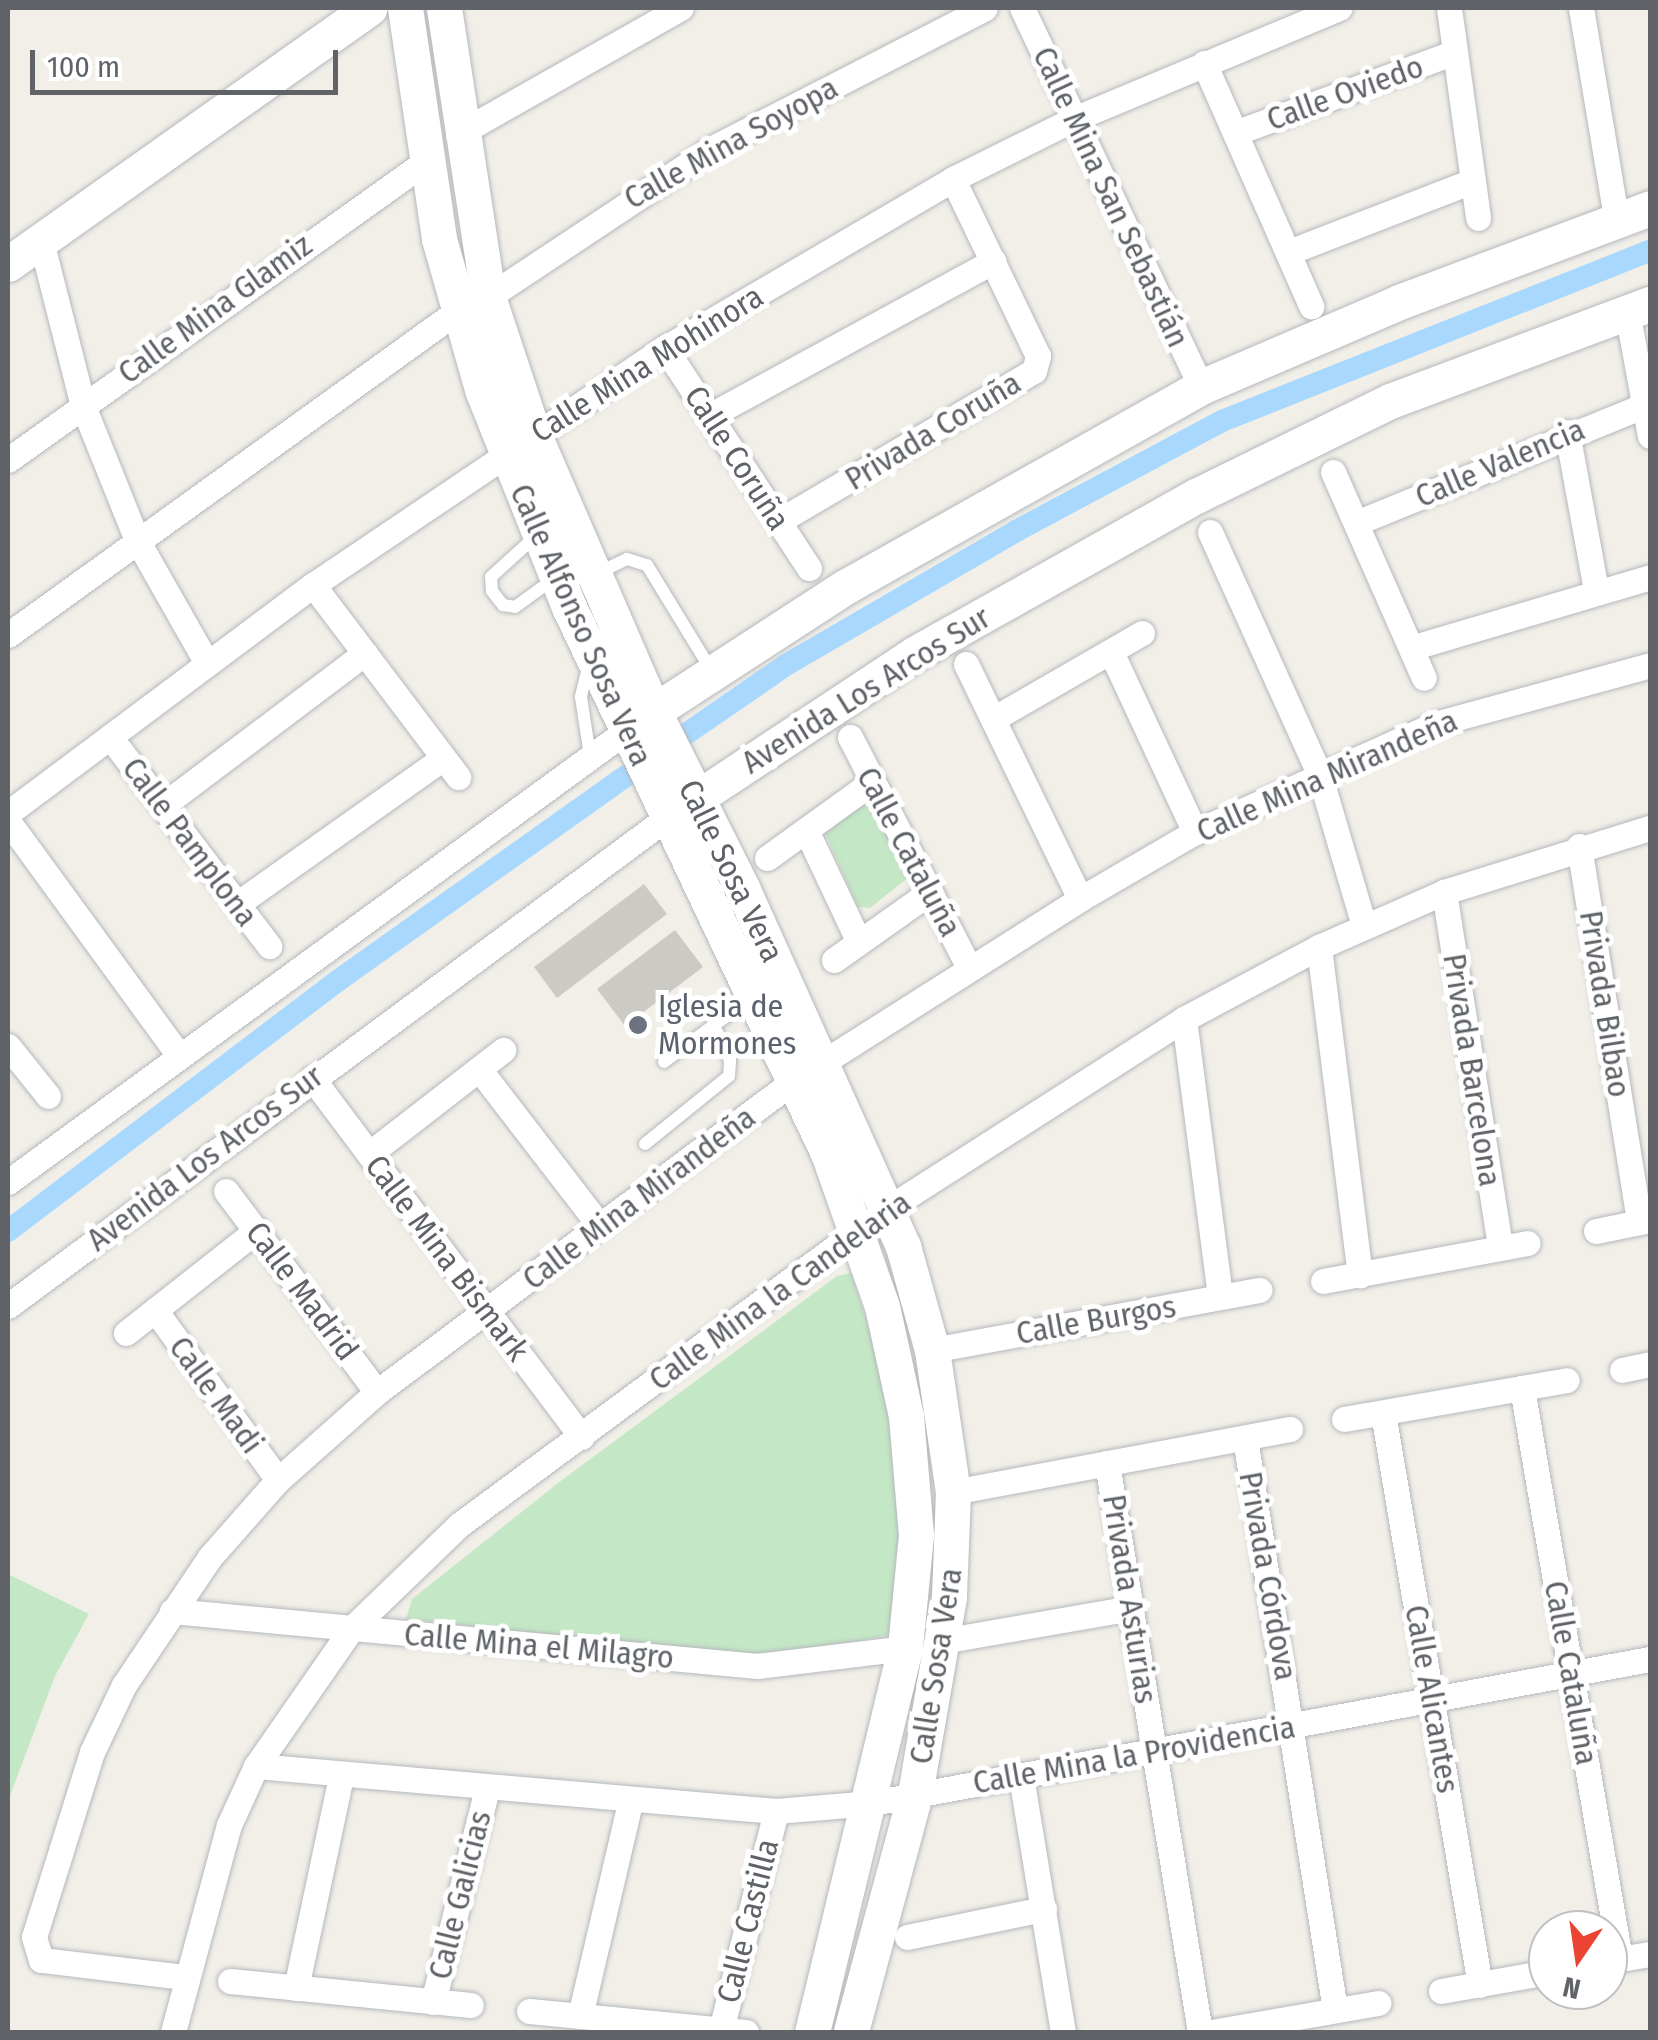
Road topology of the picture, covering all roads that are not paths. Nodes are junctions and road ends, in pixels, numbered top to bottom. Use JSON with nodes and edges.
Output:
{"nodes":[{"id":1,"x":370,"y":8,"type":"edge"},
{"id":2,"x":405,"y":8,"type":"edge"},
{"id":3,"x":444,"y":8,"type":"edge"},
{"id":4,"x":681,"y":8,"type":"edge"},
{"id":5,"x":985,"y":8,"type":"edge"},
{"id":6,"x":1022,"y":8,"type":"edge"},
{"id":7,"x":1340,"y":8,"type":"edge"},
{"id":8,"x":1449,"y":8,"type":"edge"},
{"id":9,"x":1581,"y":8,"type":"edge"},
{"id":10,"x":1455,"y":52,"type":"junction"},
{"id":11,"x":1204,"y":64,"type":"junction"},
{"id":12,"x":1074,"y":118,"type":"junction"},
{"id":13,"x":1235,"y":133,"type":"junction"},
{"id":14,"x":458,"y":134,"type":"junction"},
{"id":15,"x":424,"y":162,"type":"junction"},
{"id":16,"x":954,"y":180,"type":"junction"},
{"id":17,"x":1472,"y":181,"type":"junction"},
{"id":18,"x":1650,"y":208,"type":"edge"},
{"id":19,"x":1478,"y":218,"type":"dead end"},
{"id":20,"x":1616,"y":218,"type":"junction"},
{"id":21,"x":41,"y":241,"type":"junction"},
{"id":22,"x":1289,"y":252,"type":"junction"},
{"id":23,"x":992,"y":261,"type":"junction"},
{"id":24,"x":8,"y":264,"type":"edge"},
{"id":25,"x":488,"y":296,"type":"junction"},
{"id":26,"x":1312,"y":306,"type":"dead end"},
{"id":27,"x":1639,"y":308,"type":"edge"},
{"id":28,"x":456,"y":312,"type":"junction"},
{"id":29,"x":664,"y":348,"type":"junction"},
{"id":30,"x":1201,"y":388,"type":"junction"},
{"id":31,"x":1645,"y":405,"type":"junction"},
{"id":32,"x":83,"y":406,"type":"junction"},
{"id":33,"x":709,"y":416,"type":"junction"},
{"id":34,"x":1567,"y":432,"type":"junction"},
{"id":35,"x":1650,"y":436,"type":"edge"},
{"id":36,"x":519,"y":444,"type":"junction"},
{"id":37,"x":8,"y":460,"type":"edge"},
{"id":38,"x":1334,"y":472,"type":"dead end"},
{"id":39,"x":778,"y":522,"type":"junction"},
{"id":40,"x":1356,"y":524,"type":"junction"},
{"id":41,"x":1210,"y":532,"type":"dead end"},
{"id":42,"x":538,"y":534,"type":"junction"},
{"id":43,"x":137,"y":540,"type":"junction"},
{"id":44,"x":809,"y":568,"type":"dead end"},
{"id":45,"x":592,"y":575,"type":"junction"},
{"id":46,"x":556,"y":577,"type":"junction"},
{"id":47,"x":1650,"y":577,"type":"edge"},
{"id":48,"x":313,"y":585,"type":"junction"},
{"id":49,"x":1596,"y":590,"type":"junction"},
{"id":50,"x":1142,"y":633,"type":"dead end"},
{"id":51,"x":8,"y":634,"type":"edge"},
{"id":52,"x":1411,"y":648,"type":"junction"},
{"id":53,"x":1111,"y":652,"type":"junction"},
{"id":54,"x":365,"y":653,"type":"junction"},
{"id":55,"x":592,"y":657,"type":"junction"},
{"id":56,"x":630,"y":659,"type":"junction"},
{"id":57,"x":207,"y":663,"type":"junction"},
{"id":58,"x":966,"y":664,"type":"dead end"},
{"id":59,"x":1650,"y":665,"type":"edge"},
{"id":60,"x":706,"y":676,"type":"junction"},
{"id":61,"x":1424,"y":678,"type":"dead end"},
{"id":62,"x":993,"y":719,"type":"junction"},
{"id":63,"x":639,"y":720,"type":"junction"},
{"id":64,"x":850,"y":736,"type":"dead end"},
{"id":65,"x":110,"y":737,"type":"junction"},
{"id":66,"x":590,"y":756,"type":"junction"},
{"id":67,"x":1319,"y":773,"type":"junction"},
{"id":68,"x":872,"y":782,"type":"junction"},
{"id":69,"x":162,"y":806,"type":"junction"},
{"id":70,"x":682,"y":807,"type":"junction"},
{"id":71,"x":8,"y":817,"type":"edge"},
{"id":72,"x":1650,"y":828,"type":"edge"},
{"id":73,"x":806,"y":830,"type":"junction"},
{"id":74,"x":1194,"y":832,"type":"junction"},
{"id":75,"x":1580,"y":846,"type":"junction"},
{"id":76,"x":768,"y":858,"type":"dead end"},
{"id":77,"x":930,"y":892,"type":"junction"},
{"id":78,"x":1444,"y":892,"type":"junction"},
{"id":79,"x":1080,"y":899,"type":"junction"},
{"id":80,"x":237,"y":904,"type":"junction"},
{"id":81,"x":1364,"y":926,"type":"junction"},
{"id":82,"x":859,"y":942,"type":"junction"},
{"id":83,"x":269,"y":946,"type":"dead end"},
{"id":84,"x":1318,"y":947,"type":"junction"},
{"id":85,"x":834,"y":960,"type":"dead end"},
{"id":86,"x":969,"y":968,"type":"junction"},
{"id":87,"x":755,"y":997,"type":"junction"},
{"id":88,"x":1184,"y":1020,"type":"junction"},
{"id":89,"x":714,"y":1025,"type":"junction"},
{"id":90,"x":503,"y":1050,"type":"dead end"},
{"id":91,"x":177,"y":1054,"type":"junction"},
{"id":92,"x":11,"y":1059,"type":"edge"},
{"id":93,"x":664,"y":1062,"type":"dead end"},
{"id":94,"x":479,"y":1069,"type":"junction"},
{"id":95,"x":809,"y":1071,"type":"junction"},
{"id":96,"x":312,"y":1078,"type":"junction"},
{"id":97,"x":48,"y":1096,"type":"dead end"},
{"id":98,"x":644,"y":1144,"type":"dead end"},
{"id":99,"x":369,"y":1154,"type":"junction"},
{"id":100,"x":8,"y":1182,"type":"edge"},
{"id":101,"x":226,"y":1190,"type":"dead end"},
{"id":102,"x":874,"y":1220,"type":"junction"},
{"id":103,"x":1645,"y":1220,"type":"edge"},
{"id":104,"x":600,"y":1226,"type":"junction"},
{"id":105,"x":257,"y":1230,"type":"junction"},
{"id":106,"x":1596,"y":1231,"type":"dead end"},
{"id":107,"x":1528,"y":1243,"type":"dead end"},
{"id":108,"x":1500,"y":1247,"type":"junction"},
{"id":109,"x":1360,"y":1275,"type":"junction"},
{"id":110,"x":1324,"y":1281,"type":"dead end"},
{"id":111,"x":1260,"y":1290,"type":"dead end"},
{"id":112,"x":1220,"y":1297,"type":"junction"},
{"id":113,"x":8,"y":1306,"type":"edge"},
{"id":114,"x":155,"y":1310,"type":"junction"},
{"id":115,"x":487,"y":1312,"type":"junction"},
{"id":116,"x":126,"y":1333,"type":"dead end"},
{"id":117,"x":932,"y":1350,"type":"junction"},
{"id":118,"x":1650,"y":1364,"type":"edge"},
{"id":119,"x":1622,"y":1370,"type":"dead end"},
{"id":120,"x":1567,"y":1380,"type":"dead end"},
{"id":121,"x":1522,"y":1388,"type":"junction"},
{"id":122,"x":377,"y":1392,"type":"junction"},
{"id":123,"x":1384,"y":1412,"type":"junction"},
{"id":124,"x":1344,"y":1419,"type":"dead end"},
{"id":125,"x":1290,"y":1429,"type":"dead end"},
{"id":126,"x":582,"y":1437,"type":"junction"},
{"id":127,"x":1245,"y":1438,"type":"junction"},
{"id":128,"x":1106,"y":1462,"type":"junction"},
{"id":129,"x":278,"y":1480,"type":"junction"},
{"id":130,"x":953,"y":1492,"type":"junction"},
{"id":131,"x":1132,"y":1608,"type":"junction"},
{"id":132,"x":172,"y":1611,"type":"junction"},
{"id":133,"x":352,"y":1628,"type":"junction"},
{"id":134,"x":942,"y":1642,"type":"junction"},
{"id":135,"x":905,"y":1648,"type":"junction"},
{"id":136,"x":1650,"y":1659,"type":"edge"},
{"id":137,"x":1570,"y":1674,"type":"junction"},
{"id":138,"x":1432,"y":1700,"type":"junction"},
{"id":139,"x":1293,"y":1726,"type":"junction"},
{"id":140,"x":1155,"y":1751,"type":"junction"},
{"id":141,"x":256,"y":1766,"type":"junction"},
{"id":142,"x":1021,"y":1776,"type":"junction"},
{"id":143,"x":341,"y":1777,"type":"junction"},
{"id":144,"x":487,"y":1789,"type":"junction"},
{"id":145,"x":915,"y":1794,"type":"junction"},
{"id":146,"x":630,"y":1802,"type":"junction"},
{"id":147,"x":872,"y":1803,"type":"junction"},
{"id":148,"x":776,"y":1811,"type":"junction"},
{"id":149,"x":1044,"y":1909,"type":"junction"},
{"id":150,"x":1606,"y":1910,"type":"edge"},
{"id":151,"x":907,"y":1937,"type":"dead end"},
{"id":152,"x":1528,"y":1976,"type":"edge"},
{"id":153,"x":184,"y":1977,"type":"junction"},
{"id":154,"x":230,"y":1982,"type":"dead end"},
{"id":155,"x":1480,"y":1984,"type":"junction"},
{"id":156,"x":296,"y":1988,"type":"junction"},
{"id":157,"x":1440,"y":1992,"type":"dead end"},
{"id":158,"x":434,"y":2002,"type":"junction"},
{"id":159,"x":1378,"y":2003,"type":"dead end"},
{"id":160,"x":471,"y":2005,"type":"dead end"},
{"id":161,"x":1335,"y":2010,"type":"junction"},
{"id":162,"x":529,"y":2011,"type":"dead end"},
{"id":163,"x":580,"y":2016,"type":"junction"},
{"id":164,"x":734,"y":2031,"type":"edge"},
{"id":165,"x":173,"y":2032,"type":"edge"},
{"id":166,"x":812,"y":2032,"type":"edge"},
{"id":167,"x":851,"y":2032,"type":"edge"},
{"id":168,"x":1063,"y":2032,"type":"edge"},
{"id":169,"x":1200,"y":2032,"type":"edge"},
{"id":170,"x":1212,"y":2032,"type":"edge"}],
"edges":[{"from":1,"to":21,"type":"main road"},
{"from":2,"to":15,"type":"main road","name":"Calle Alfonso Sosa Vera"},
{"from":3,"to":14,"type":"main road","name":"Calle Sosa Vera"},
{"from":4,"to":14,"type":"street"},
{"from":5,"to":25,"type":"street","name":"Calle Mina Soyopa"},
{"from":6,"to":12,"type":"street","name":"Calle Mina San Sebastián"},
{"from":7,"to":11,"type":"street","name":"Calle Mina Mohinora"},
{"from":8,"to":10,"type":"street"},
{"from":9,"to":20,"type":"street"},
{"from":10,"to":13,"type":"street","name":"Calle Oviedo"},
{"from":10,"to":17,"type":"street"},
{"from":11,"to":12,"type":"street","name":"Calle Mina Mohinora"},
{"from":11,"to":13,"type":"street","name":"Calle Oviedo"},
{"from":12,"to":16,"type":"street","name":"Calle Mina Mohinora"},
{"from":12,"to":30,"type":"street","name":"Calle Mina San Sebastián"},
{"from":13,"to":22,"type":"street","name":"Calle Oviedo"},
{"from":14,"to":25,"type":"main road","name":"Calle Sosa Vera"},
{"from":15,"to":28,"type":"main road","name":"Calle Alfonso Sosa Vera"},
{"from":15,"to":32,"type":"street","name":"Calle Mina Glamiz"},
{"from":16,"to":23,"type":"street","name":"Privada Coruña"},
{"from":16,"to":29,"type":"street","name":"Calle Mina Mohinora"},
{"from":17,"to":19,"type":"street"},
{"from":17,"to":22,"type":"street"},
{"from":18,"to":20,"type":"main road"},
{"from":20,"to":30,"type":"main road"},
{"from":21,"to":24,"type":"main road"},
{"from":21,"to":32,"type":"street"},
{"from":22,"to":26,"type":"street","name":"Calle Oviedo"},
{"from":23,"to":33,"type":"street"},
{"from":23,"to":39,"type":"street","name":"Privada Coruña"},
{"from":25,"to":36,"type":"main road","name":"Calle Sosa Vera"},
{"from":27,"to":31,"type":"street"},
{"from":27,"to":70,"type":"main road","name":"Avenida Los Arcos Sur"},
{"from":28,"to":36,"type":"main road","name":"Calle Alfonso Sosa Vera"},
{"from":28,"to":43,"type":"street"},
{"from":29,"to":33,"type":"street","name":"Calle Coruña"},
{"from":29,"to":36,"type":"street","name":"Calle Mina Mohinora"},
{"from":30,"to":60,"type":"main road"},
{"from":31,"to":34,"type":"street","name":"Calle Valencia"},
{"from":31,"to":35,"type":"street"},
{"from":32,"to":37,"type":"street","name":"Calle Mina Glamiz"},
{"from":32,"to":43,"type":"street"},
{"from":33,"to":39,"type":"street","name":"Calle Coruña"},
{"from":34,"to":40,"type":"street","name":"Calle Valencia"},
{"from":34,"to":49,"type":"street"},
{"from":36,"to":42,"type":"main road","name":"Calle Alfonso Sosa Vera"},
{"from":36,"to":45,"type":"main road","name":"Calle Sosa Vera"},
{"from":36,"to":48,"type":"street","name":"Calle Mina Mohinora"},
{"from":38,"to":40,"type":"street"},
{"from":39,"to":44,"type":"street","name":"Calle Coruña"},
{"from":40,"to":52,"type":"street"},
{"from":41,"to":67,"type":"street"},
{"from":42,"to":46,"type":"main road","name":"Calle Alfonso Sosa Vera"},
{"from":42,"to":46,"type":"lane"},
{"from":43,"to":51,"type":"street"},
{"from":43,"to":57,"type":"street"},
{"from":45,"to":56,"type":"main road","name":"Calle Sosa Vera"},
{"from":45,"to":60,"type":"lane"},
{"from":46,"to":55,"type":"main road","name":"Calle Alfonso Sosa Vera"},
{"from":47,"to":49,"type":"street"},
{"from":48,"to":54,"type":"street"},
{"from":48,"to":57,"type":"street","name":"Calle Mina Mohinora"},
{"from":49,"to":52,"type":"street"},
{"from":50,"to":53,"type":"street"},
{"from":52,"to":61,"type":"street"},
{"from":53,"to":62,"type":"street"},
{"from":53,"to":74,"type":"street"},
{"from":54,"to":69,"type":"street"},
{"from":54,"to":80,"type":"street"},
{"from":55,"to":63,"type":"main road","name":"Calle Alfonso Sosa Vera"},
{"from":55,"to":66,"type":"lane"},
{"from":56,"to":60,"type":"main road"},
{"from":56,"to":63,"type":"main road","name":"Calle Sosa Vera"},
{"from":57,"to":65,"type":"street","name":"Calle Mina Mohinora"},
{"from":58,"to":62,"type":"street"},
{"from":59,"to":67,"type":"street","name":"Calle Mina Mirandeña"},
{"from":60,"to":63,"type":"main road"},
{"from":62,"to":79,"type":"street"},
{"from":63,"to":66,"type":"street"},
{"from":63,"to":70,"type":"main road","name":"Calle Sosa Vera"},
{"from":64,"to":68,"type":"street","name":"Calle Cataluña"},
{"from":65,"to":69,"type":"street","name":"Calle Pamplona"},
{"from":65,"to":71,"type":"street","name":"Calle Mina Mohinora"},
{"from":66,"to":91,"type":"street"},
{"from":67,"to":74,"type":"street","name":"Calle Mina Mirandeña"},
{"from":67,"to":81,"type":"street"},
{"from":68,"to":73,"type":"street"},
{"from":68,"to":77,"type":"street","name":"Calle Cataluña"},
{"from":69,"to":80,"type":"street","name":"Calle Pamplona"},
{"from":70,"to":87,"type":"main road"},
{"from":70,"to":95,"type":"main road","name":"Calle Sosa Vera"},
{"from":70,"to":96,"type":"street","name":"Avenida Los Arcos Sur"},
{"from":71,"to":91,"type":"street"},
{"from":72,"to":75,"type":"street","name":"Calle Mina la Candelaria"},
{"from":73,"to":76,"type":"street"},
{"from":73,"to":82,"type":"street"},
{"from":74,"to":79,"type":"street","name":"Calle Mina Mirandeña"},
{"from":75,"to":78,"type":"street","name":"Calle Mina la Candelaria"},
{"from":75,"to":103,"type":"street","name":"Privada Bilbao"},
{"from":77,"to":82,"type":"street"},
{"from":77,"to":86,"type":"street","name":"Calle Cataluña"},
{"from":78,"to":81,"type":"street","name":"Calle Mina la Candelaria"},
{"from":78,"to":108,"type":"street","name":"Privada Barcelona"},
{"from":79,"to":86,"type":"street","name":"Calle Mina Mirandeña"},
{"from":80,"to":83,"type":"street","name":"Calle Pamplona"},
{"from":81,"to":84,"type":"street","name":"Calle Mina la Candelaria"},
{"from":82,"to":85,"type":"street"},
{"from":84,"to":88,"type":"street","name":"Calle Mina la Candelaria"},
{"from":84,"to":109,"type":"street"},
{"from":86,"to":95,"type":"street","name":"Calle Mina Mirandeña"},
{"from":87,"to":89,"type":"lane"},
{"from":87,"to":95,"type":"main road"},
{"from":88,"to":102,"type":"street","name":"Calle Mina la Candelaria"},
{"from":88,"to":112,"type":"street"},
{"from":89,"to":93,"type":"lane"},
{"from":89,"to":98,"type":"lane"},
{"from":90,"to":94,"type":"street"},
{"from":91,"to":100,"type":"street"},
{"from":92,"to":97,"type":"street"},
{"from":94,"to":99,"type":"street"},
{"from":94,"to":104,"type":"street"},
{"from":95,"to":102,"type":"main road","name":"Calle Sosa Vera"},
{"from":95,"to":104,"type":"street","name":"Calle Mina Mirandeña"},
{"from":96,"to":99,"type":"street","name":"Calle Mina Bismark"},
{"from":96,"to":113,"type":"street","name":"Avenida Los Arcos Sur"},
{"from":99,"to":115,"type":"street","name":"Calle Mina Bismark"},
{"from":101,"to":105,"type":"street","name":"Calle Madrid"},
{"from":102,"to":117,"type":"main road","name":"Calle Sosa Vera"},
{"from":102,"to":126,"type":"street","name":"Calle Mina la Candelaria"},
{"from":102,"to":135,"type":"main road"},
{"from":103,"to":106,"type":"street","name":"Privada Bilbao"},
{"from":104,"to":115,"type":"street","name":"Calle Mina Mirandeña"},
{"from":105,"to":114,"type":"street","name":"Calle Madi"},
{"from":105,"to":122,"type":"street","name":"Calle Madrid"},
{"from":107,"to":108,"type":"street"},
{"from":108,"to":109,"type":"street"},
{"from":109,"to":110,"type":"street"},
{"from":111,"to":112,"type":"street","name":"Calle Burgos"},
{"from":112,"to":117,"type":"street","name":"Calle Burgos"},
{"from":114,"to":116,"type":"street","name":"Calle Madi"},
{"from":114,"to":129,"type":"street","name":"Calle Madi"},
{"from":115,"to":122,"type":"street","name":"Calle Mina Mirandeña"},
{"from":115,"to":126,"type":"street","name":"Calle Mina Bismark"},
{"from":117,"to":130,"type":"main road","name":"Calle Sosa Vera"},
{"from":118,"to":119,"type":"street"},
{"from":120,"to":121,"type":"street"},
{"from":121,"to":123,"type":"street"},
{"from":121,"to":137,"type":"street","name":"Calle Cataluña"},
{"from":122,"to":129,"type":"street","name":"Calle Mina Mirandeña"},
{"from":123,"to":124,"type":"street"},
{"from":123,"to":138,"type":"street","name":"Calle Alicantes"},
{"from":125,"to":127,"type":"street","name":"Privada Córdova"},
{"from":126,"to":133,"type":"street","name":"Calle Mina la Candelaria"},
{"from":127,"to":128,"type":"street","name":"Privada Córdova"},
{"from":127,"to":139,"type":"street","name":"Privada Córdova"},
{"from":128,"to":130,"type":"street","name":"Privada Córdova"},
{"from":128,"to":131,"type":"street","name":"Privada Asturias"},
{"from":129,"to":132,"type":"street","name":"Calle Mina Mirandeña"},
{"from":130,"to":134,"type":"main road","name":"Calle Sosa Vera"},
{"from":131,"to":134,"type":"street"},
{"from":131,"to":140,"type":"street","name":"Privada Asturias"},
{"from":132,"to":133,"type":"street","name":"Calle Mina el Milagro"},
{"from":132,"to":153,"type":"street","name":"Calle Mina Mirandeña"},
{"from":133,"to":135,"type":"street","name":"Calle Mina el Milagro"},
{"from":133,"to":141,"type":"street","name":"Calle Mina la Candelaria"},
{"from":134,"to":145,"type":"main road","name":"Calle Sosa Vera"},
{"from":135,"to":147,"type":"main road"},
{"from":136,"to":137,"type":"street","name":"Calle Mina la Providencia"},
{"from":137,"to":138,"type":"street","name":"Calle Mina la Providencia"},
{"from":137,"to":150,"type":"street","name":"Calle Cataluña"},
{"from":138,"to":139,"type":"street","name":"Calle Mina la Providencia"},
{"from":138,"to":155,"type":"street","name":"Calle Alicantes"},
{"from":139,"to":140,"type":"street","name":"Calle Mina la Providencia"},
{"from":139,"to":161,"type":"street","name":"Privada Córdova"},
{"from":140,"to":142,"type":"street","name":"Calle Mina la Providencia"},
{"from":140,"to":169,"type":"street","name":"Privada Asturias"},
{"from":141,"to":143,"type":"street","name":"Calle Mina la Providencia"},
{"from":141,"to":153,"type":"street","name":"Calle Mina la Candelaria"},
{"from":142,"to":145,"type":"street","name":"Calle Mina la Providencia"},
{"from":142,"to":149,"type":"street"},
{"from":143,"to":144,"type":"street","name":"Calle Mina la Providencia"},
{"from":143,"to":156,"type":"street"},
{"from":144,"to":146,"type":"street","name":"Calle Mina la Providencia"},
{"from":144,"to":158,"type":"street","name":"Calle Galicias"},
{"from":145,"to":147,"type":"street","name":"Calle Mina la Providencia"},
{"from":145,"to":167,"type":"main road","name":"Calle Sosa Vera"},
{"from":146,"to":148,"type":"street","name":"Calle Mina la Providencia"},
{"from":146,"to":163,"type":"street"},
{"from":147,"to":148,"type":"street","name":"Calle Mina la Providencia"},
{"from":147,"to":166,"type":"main road"},
{"from":148,"to":164,"type":"street","name":"Calle Castilla"},
{"from":149,"to":151,"type":"street"},
{"from":149,"to":168,"type":"street"},
{"from":152,"to":155,"type":"street"},
{"from":153,"to":165,"type":"street","name":"Calle Mina la Candelaria"},
{"from":154,"to":156,"type":"street","name":"Calle Galicias"},
{"from":155,"to":157,"type":"street"},
{"from":156,"to":158,"type":"street","name":"Calle Galicias"},
{"from":158,"to":160,"type":"street","name":"Calle Galicias"},
{"from":159,"to":161,"type":"street"},
{"from":161,"to":170,"type":"street"},
{"from":162,"to":163,"type":"street","name":"Calle Castilla"},
{"from":163,"to":164,"type":"street","name":"Calle Castilla"}]}
